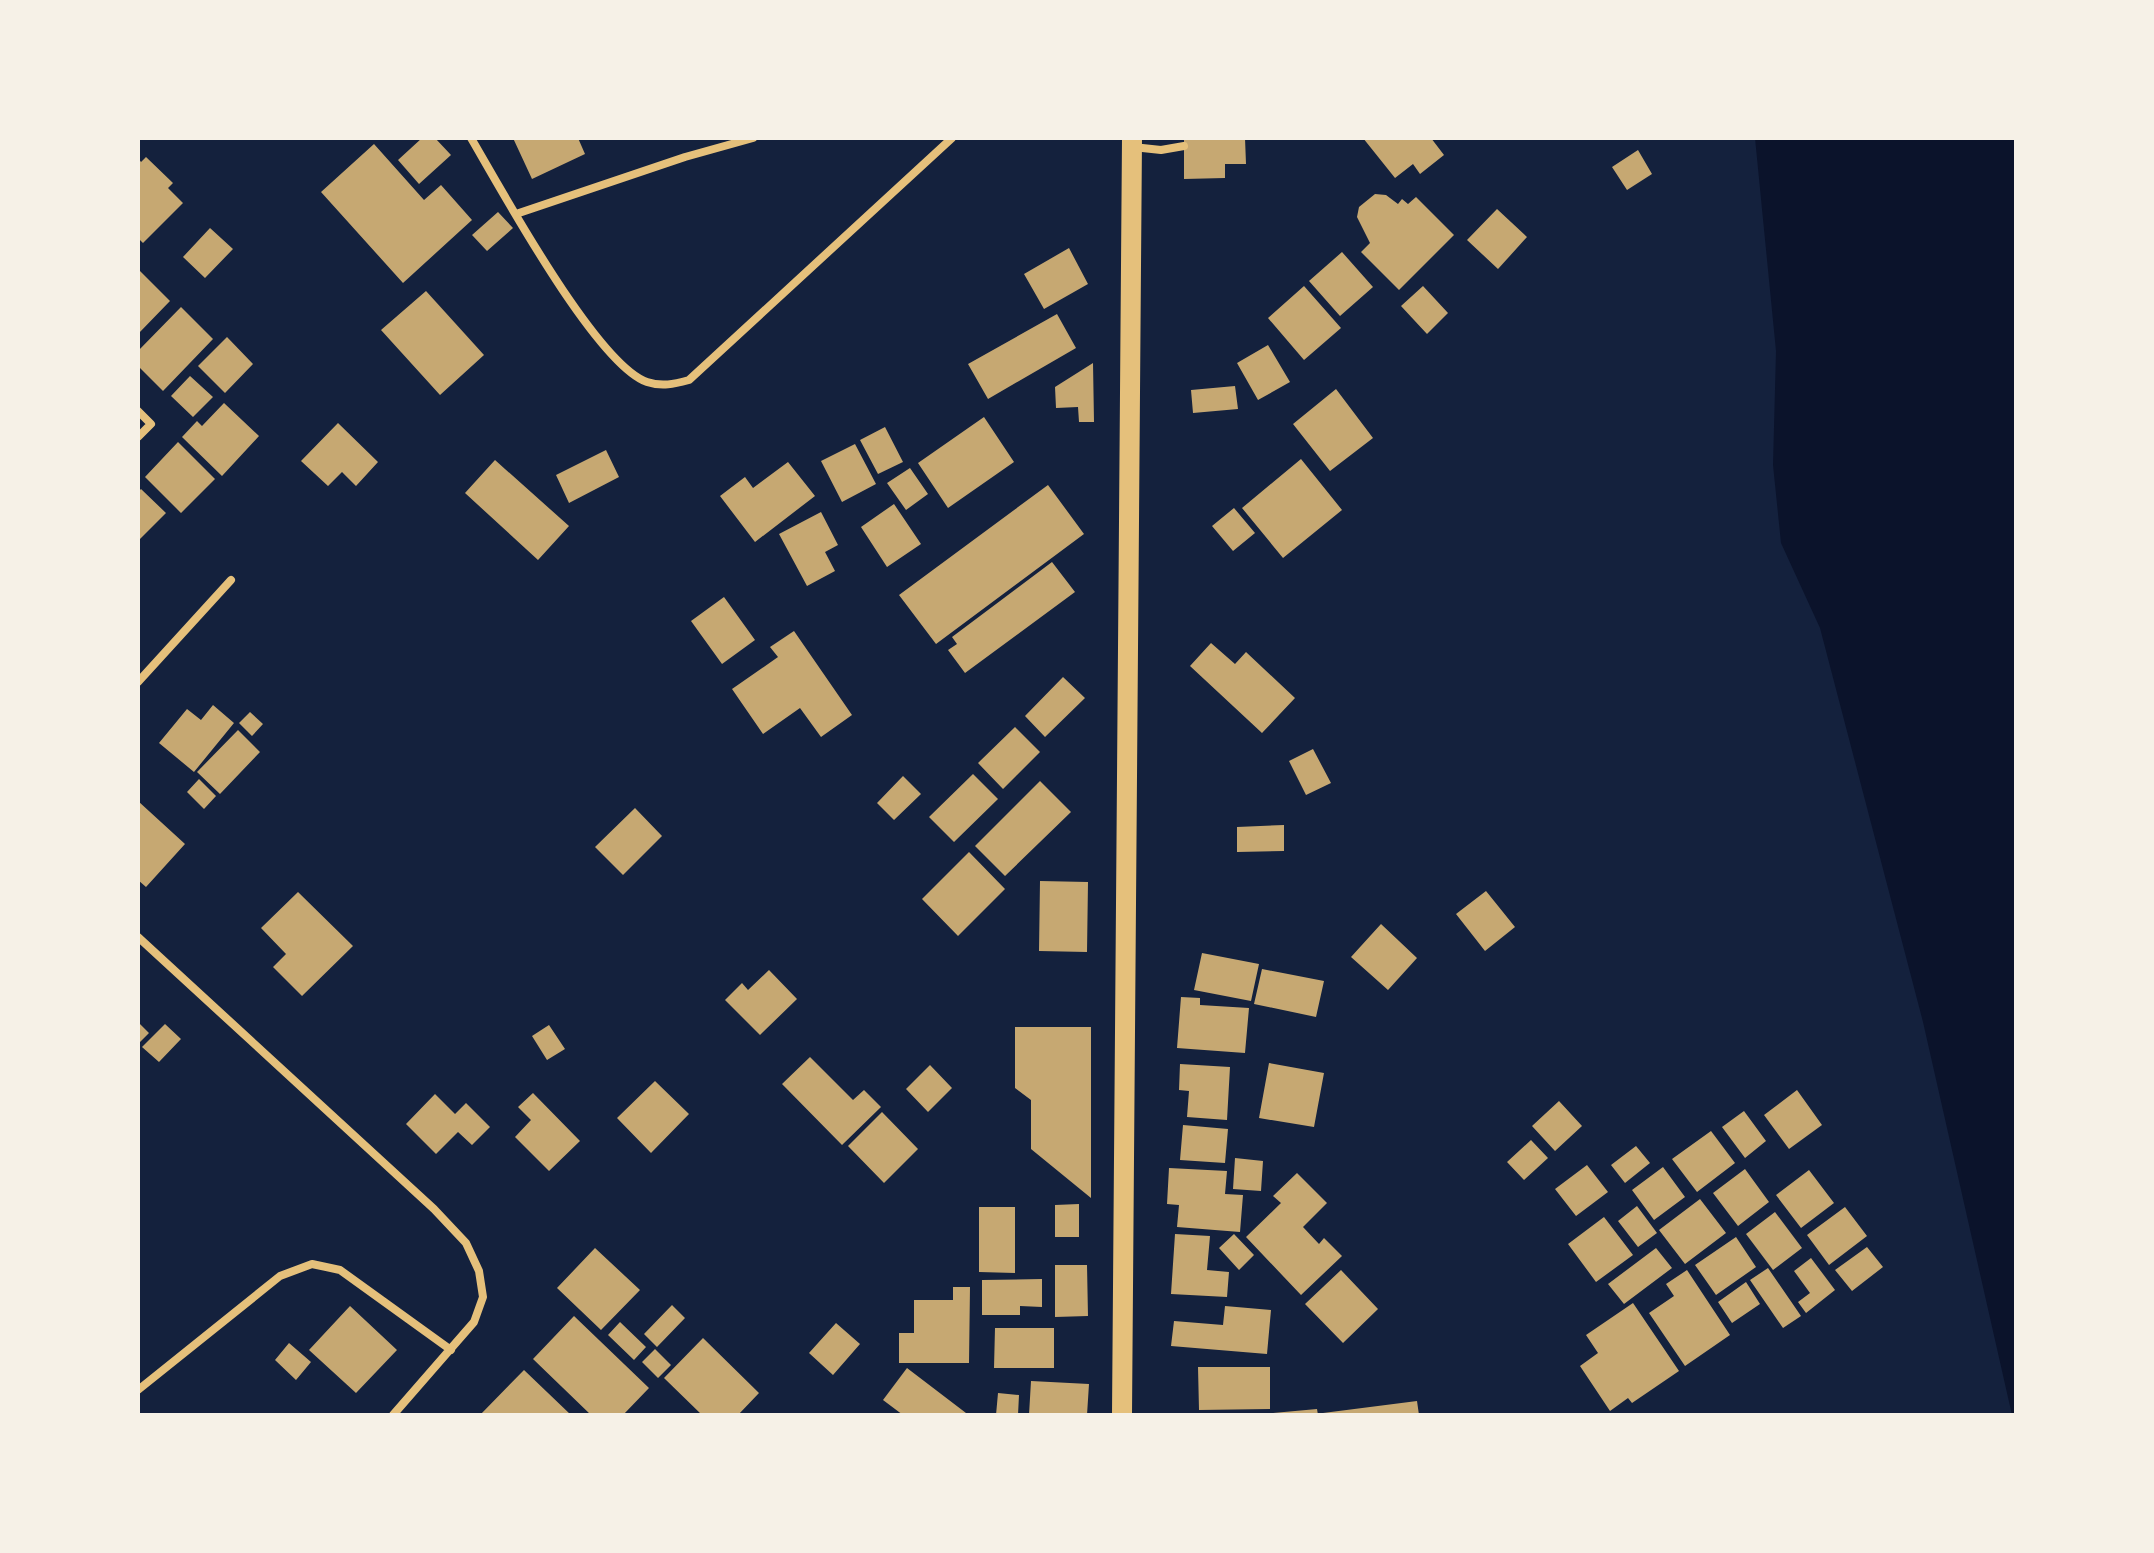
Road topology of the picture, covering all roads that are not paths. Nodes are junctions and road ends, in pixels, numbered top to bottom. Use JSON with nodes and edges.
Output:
{"nodes":[{"id":1,"x":471,"y":138,"type":"edge"},
{"id":2,"x":753,"y":138,"type":"edge"},
{"id":3,"x":952,"y":138,"type":"edge"},
{"id":4,"x":1132,"y":142,"type":"edge"},
{"id":5,"x":1184,"y":146,"type":"dead end"},
{"id":6,"x":516,"y":214,"type":"junction"},
{"id":7,"x":138,"y":411,"type":"edge"},
{"id":8,"x":138,"y":437,"type":"edge"},
{"id":9,"x":231,"y":580,"type":"dead end"},
{"id":10,"x":138,"y":682,"type":"edge"},
{"id":11,"x":138,"y":937,"type":"edge"},
{"id":12,"x":451,"y":1350,"type":"junction"},
{"id":13,"x":138,"y":1390,"type":"edge"},
{"id":14,"x":393,"y":1415,"type":"edge"},
{"id":15,"x":1122,"y":1415,"type":"edge"}],
"edges":[{"from":1,"to":6,"type":"street"},
{"from":2,"to":6,"type":"street"},
{"from":3,"to":6,"type":"street"},
{"from":4,"to":5,"type":"street"},
{"from":4,"to":15,"type":"main road"},
{"from":7,"to":8,"type":"street"},
{"from":9,"to":10,"type":"street"},
{"from":11,"to":12,"type":"street"},
{"from":12,"to":13,"type":"street"},
{"from":12,"to":14,"type":"street"}]}
